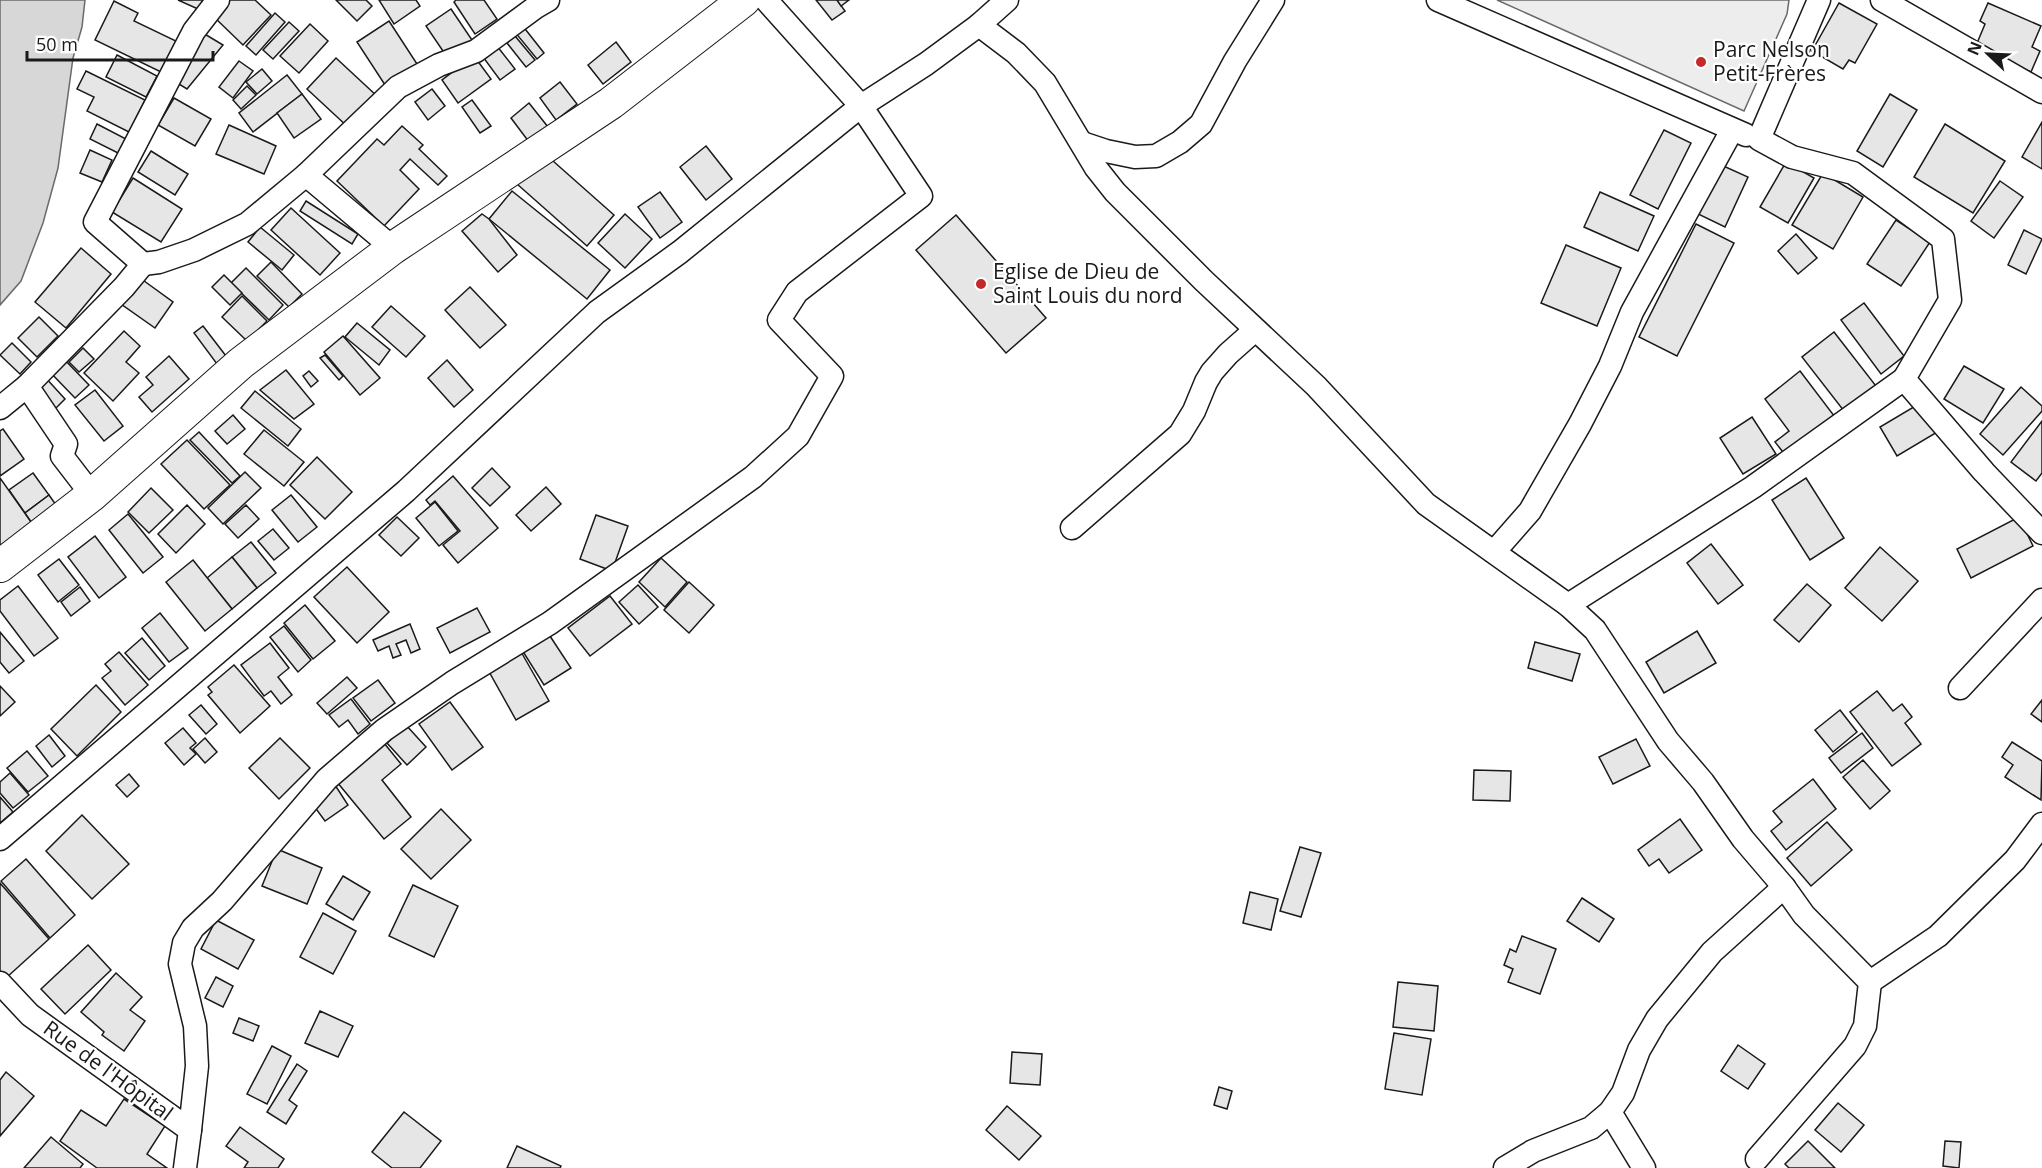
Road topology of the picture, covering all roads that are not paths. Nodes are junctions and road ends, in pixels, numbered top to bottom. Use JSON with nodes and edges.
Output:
{"nodes":[{"id":1,"x":218,"y":0,"type":"edge"},
{"id":2,"x":548,"y":0,"type":"edge"},
{"id":3,"x":744,"y":0,"type":"edge"},
{"id":4,"x":766,"y":0,"type":"edge"},
{"id":5,"x":1007,"y":0,"type":"edge"},
{"id":6,"x":1273,"y":0,"type":"edge"},
{"id":7,"x":1438,"y":0,"type":"edge"},
{"id":8,"x":1819,"y":0,"type":"edge"},
{"id":9,"x":1882,"y":0,"type":"edge"},
{"id":10,"x":979,"y":25,"type":"junction"},
{"id":11,"x":2042,"y":92,"type":"edge"},
{"id":12,"x":861,"y":106,"type":"junction"},
{"id":13,"x":1732,"y":130,"type":"junction"},
{"id":14,"x":1759,"y":139,"type":"junction"},
{"id":15,"x":1082,"y":143,"type":"junction"},
{"id":16,"x":306,"y":175,"type":"junction"},
{"id":17,"x":393,"y":248,"type":"junction"},
{"id":18,"x":143,"y":264,"type":"junction"},
{"id":19,"x":1255,"y":330,"type":"junction"},
{"id":20,"x":1904,"y":379,"type":"junction"},
{"id":21,"x":27,"y":386,"type":"junction"},
{"id":22,"x":0,"y":408,"type":"edge"},
{"id":23,"x":92,"y":495,"type":"junction"},
{"id":24,"x":1072,"y":528,"type":"dead end"},
{"id":25,"x":2042,"y":533,"type":"edge"},
{"id":26,"x":1494,"y":552,"type":"junction"},
{"id":27,"x":0,"y":566,"type":"edge"},
{"id":28,"x":2042,"y":600,"type":"edge"},
{"id":29,"x":1568,"y":605,"type":"junction"},
{"id":30,"x":1960,"y":688,"type":"dead end"},
{"id":31,"x":2042,"y":824,"type":"edge"},
{"id":32,"x":0,"y":839,"type":"edge"},
{"id":33,"x":1784,"y":887,"type":"junction"},
{"id":34,"x":1870,"y":982,"type":"junction"},
{"id":35,"x":0,"y":984,"type":"edge"},
{"id":36,"x":1610,"y":1112,"type":"junction"},
{"id":37,"x":190,"y":1130,"type":"junction"},
{"id":38,"x":1757,"y":1159,"type":"dead end"},
{"id":39,"x":185,"y":1168,"type":"edge"},
{"id":40,"x":1505,"y":1168,"type":"edge"},
{"id":41,"x":1644,"y":1168,"type":"edge"}],
"edges":[{"from":1,"to":18,"type":"street"},
{"from":2,"to":16,"type":"street"},
{"from":3,"to":17,"type":"main road"},
{"from":4,"to":12,"type":"street"},
{"from":5,"to":10,"type":"street"},
{"from":6,"to":15,"type":"street"},
{"from":7,"to":13,"type":"street"},
{"from":8,"to":14,"type":"street"},
{"from":9,"to":11,"type":"street"},
{"from":10,"to":12,"type":"street"},
{"from":10,"to":15,"type":"street"},
{"from":12,"to":32,"type":"street"},
{"from":12,"to":37,"type":"street"},
{"from":13,"to":14,"type":"street"},
{"from":13,"to":26,"type":"street"},
{"from":14,"to":20,"type":"street"},
{"from":15,"to":19,"type":"street"},
{"from":16,"to":17,"type":"street"},
{"from":16,"to":18,"type":"street"},
{"from":17,"to":23,"type":"main road"},
{"from":18,"to":21,"type":"street"},
{"from":19,"to":24,"type":"street"},
{"from":19,"to":26,"type":"street"},
{"from":20,"to":25,"type":"street"},
{"from":20,"to":29,"type":"street"},
{"from":21,"to":22,"type":"street"},
{"from":21,"to":23,"type":"street"},
{"from":23,"to":27,"type":"main road"},
{"from":26,"to":29,"type":"street"},
{"from":28,"to":30,"type":"street"},
{"from":29,"to":33,"type":"street"},
{"from":31,"to":34,"type":"street"},
{"from":33,"to":34,"type":"street"},
{"from":33,"to":36,"type":"street"},
{"from":34,"to":38,"type":"street"},
{"from":35,"to":37,"type":"street","name":"Rue de l'Hôpital"},
{"from":36,"to":40,"type":"street"},
{"from":36,"to":41,"type":"street"},
{"from":37,"to":39,"type":"street","name":"Rue de l'Hôpital"}]}
